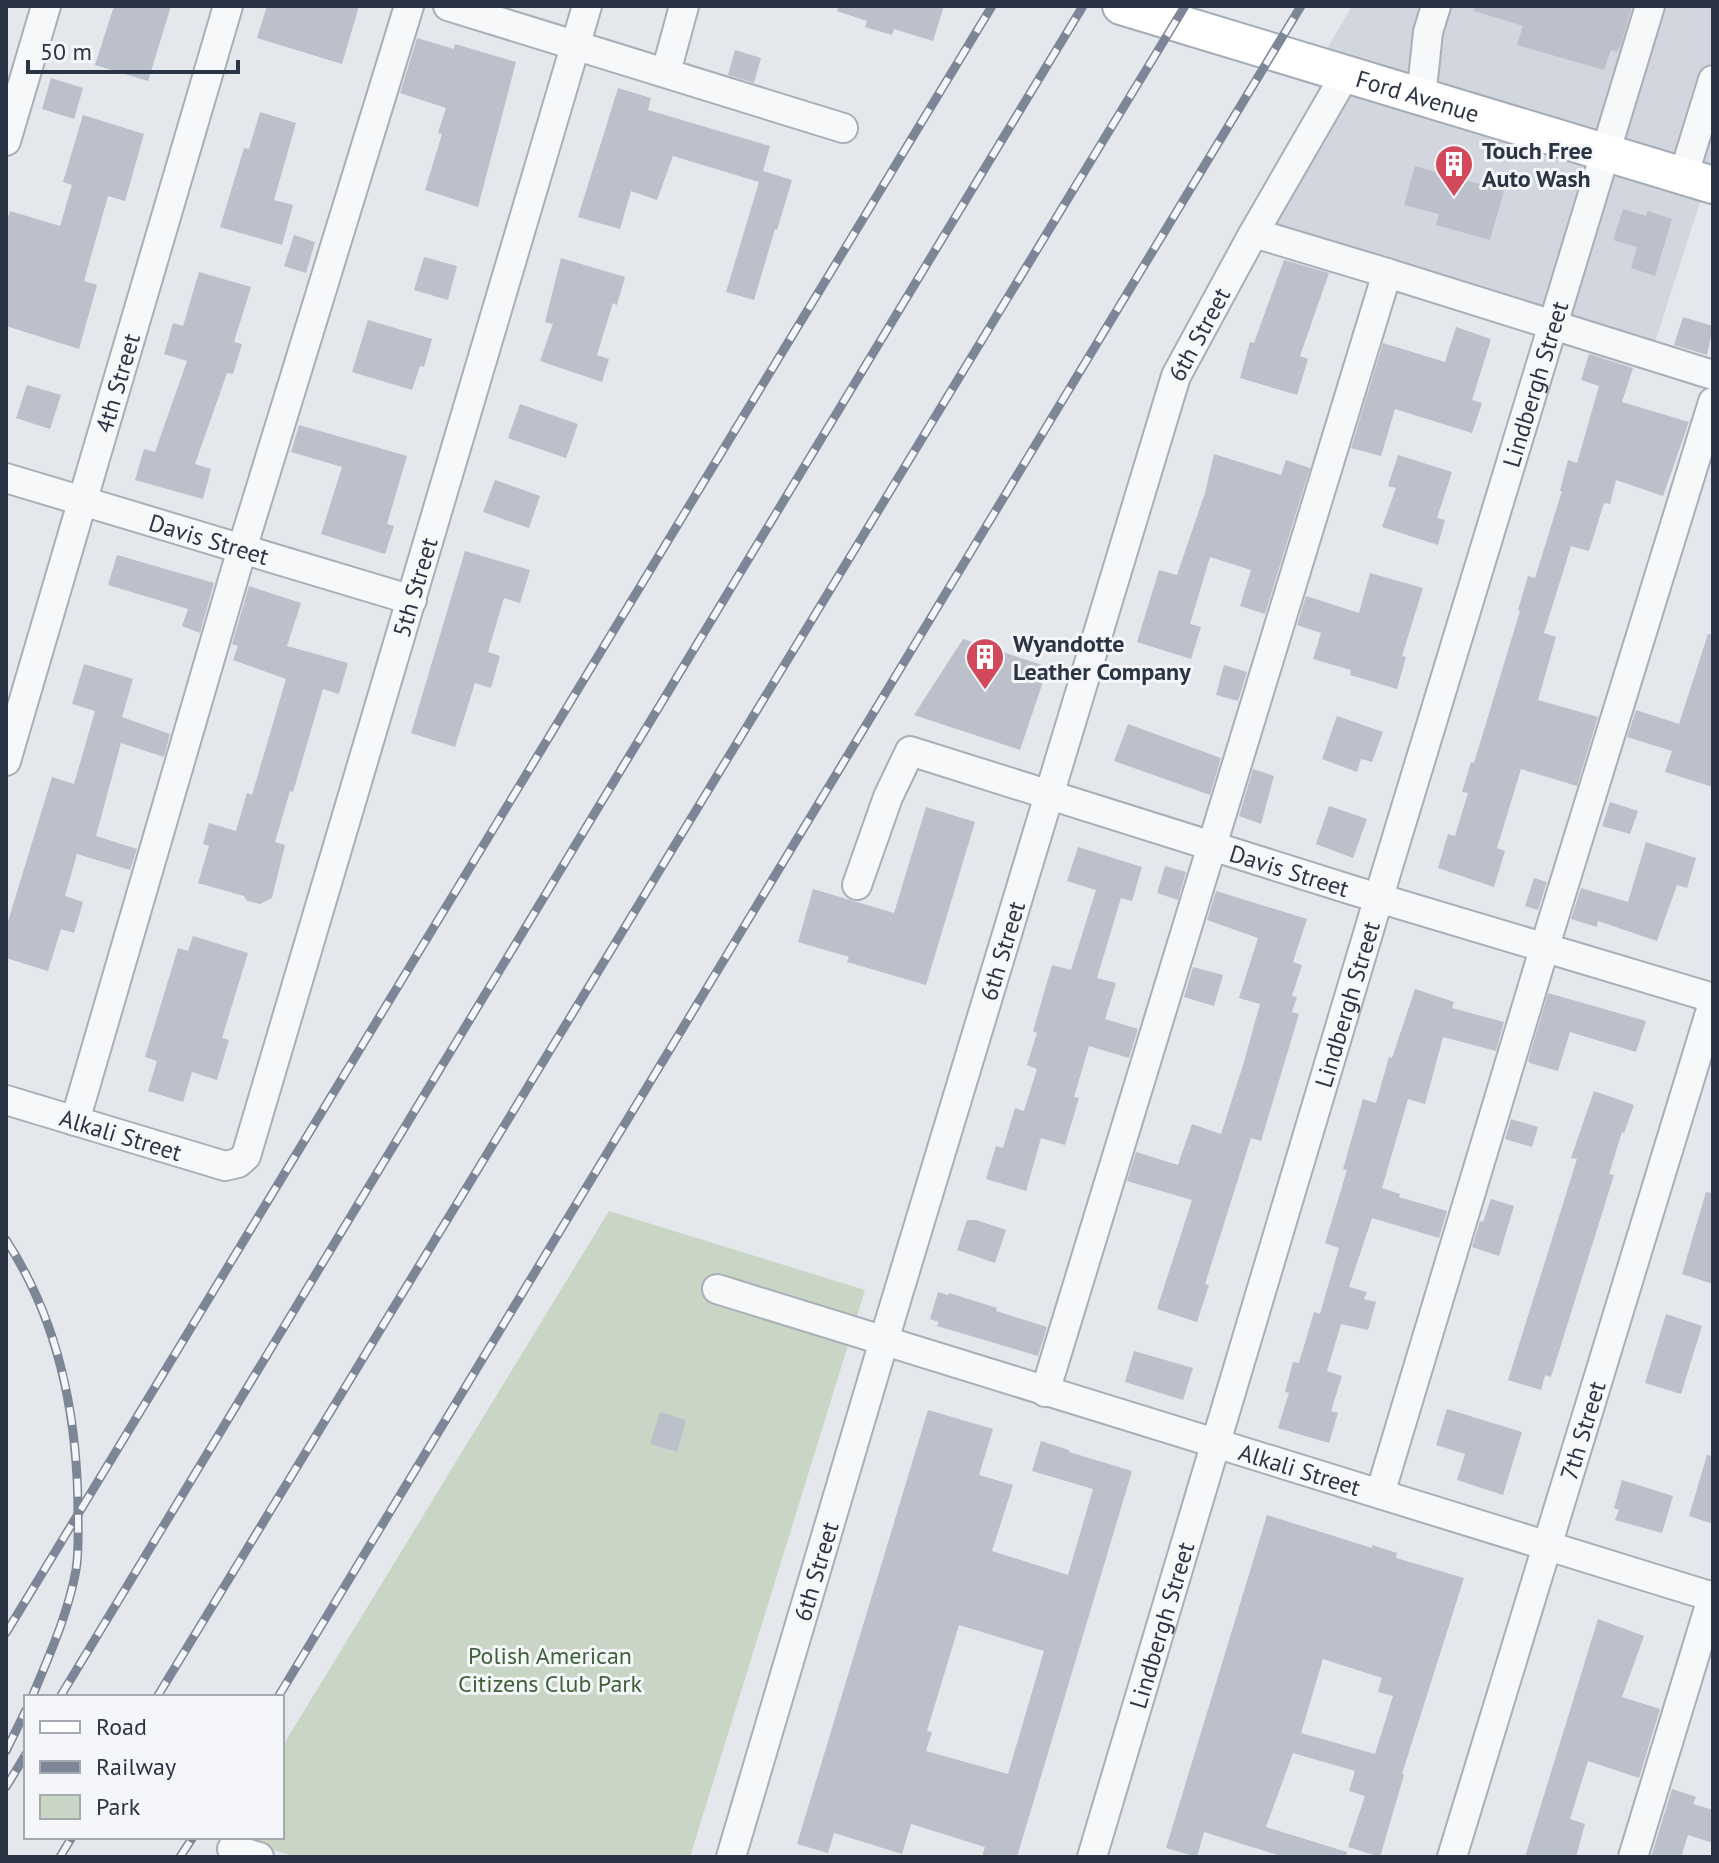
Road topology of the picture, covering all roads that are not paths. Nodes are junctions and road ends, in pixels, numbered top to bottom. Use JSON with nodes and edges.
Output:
{"nodes":[{"id":1,"x":46,"y":6,"type":"edge"},
{"id":2,"x":228,"y":6,"type":"edge"},
{"id":3,"x":409,"y":6,"type":"edge"},
{"id":4,"x":448,"y":6,"type":"edge"},
{"id":5,"x":587,"y":6,"type":"edge"},
{"id":6,"x":684,"y":6,"type":"edge"},
{"id":7,"x":1121,"y":6,"type":"edge"},
{"id":8,"x":1650,"y":6,"type":"edge"},
{"id":9,"x":1432,"y":19,"type":"edge"},
{"id":10,"x":575,"y":45,"type":"junction"},
{"id":11,"x":666,"y":72,"type":"junction"},
{"id":12,"x":1345,"y":75,"type":"junction"},
{"id":13,"x":1713,"y":80,"type":"edge"},
{"id":14,"x":1421,"y":98,"type":"junction"},
{"id":15,"x":843,"y":128,"type":"dead end"},
{"id":16,"x":6,"y":141,"type":"edge"},
{"id":17,"x":1605,"y":153,"type":"junction"},
{"id":18,"x":1698,"y":181,"type":"edge"},
{"id":19,"x":1254,"y":233,"type":"junction"},
{"id":20,"x":1387,"y":273,"type":"junction"},
{"id":21,"x":1553,"y":326,"type":"junction"},
{"id":22,"x":1713,"y":375,"type":"edge"},
{"id":23,"x":1713,"y":402,"type":"edge"},
{"id":24,"x":6,"y":478,"type":"edge"},
{"id":25,"x":83,"y":501,"type":"junction"},
{"id":26,"x":242,"y":549,"type":"junction"},
{"id":27,"x":412,"y":600,"type":"junction"},
{"id":28,"x":6,"y":761,"type":"edge"},
{"id":29,"x":1050,"y":795,"type":"junction"},
{"id":30,"x":1213,"y":845,"type":"junction"},
{"id":31,"x":857,"y":885,"type":"dead end"},
{"id":32,"x":1379,"y":898,"type":"junction"},
{"id":33,"x":1545,"y":946,"type":"junction"},
{"id":34,"x":1713,"y":1001,"type":"edge"},
{"id":35,"x":6,"y":1100,"type":"edge"},
{"id":36,"x":75,"y":1121,"type":"junction"},
{"id":37,"x":238,"y":1163,"type":"joint"},
{"id":38,"x":717,"y":1289,"type":"dead end"},
{"id":39,"x":884,"y":1342,"type":"junction"},
{"id":40,"x":1045,"y":1392,"type":"junction"},
{"id":41,"x":1214,"y":1444,"type":"junction"},
{"id":42,"x":1380,"y":1494,"type":"junction"},
{"id":43,"x":1546,"y":1547,"type":"junction"},
{"id":44,"x":1713,"y":1596,"type":"edge"},
{"id":45,"x":731,"y":1857,"type":"edge"},
{"id":46,"x":1092,"y":1857,"type":"edge"},
{"id":47,"x":1452,"y":1857,"type":"edge"},
{"id":48,"x":1633,"y":1857,"type":"edge"}],
"edges":[{"from":1,"to":16,"type":"street"},
{"from":2,"to":25,"type":"street","name":"4th Street"},
{"from":3,"to":26,"type":"street"},
{"from":4,"to":10,"type":"street"},
{"from":5,"to":10,"type":"street","name":"5th Street"},
{"from":6,"to":11,"type":"street"},
{"from":7,"to":12,"type":"main road","name":"Ford Avenue"},
{"from":8,"to":17,"type":"street","name":"Lindbergh Street"},
{"from":9,"to":14,"type":"street"},
{"from":10,"to":11,"type":"street"},
{"from":10,"to":27,"type":"street","name":"5th Street"},
{"from":11,"to":15,"type":"street"},
{"from":12,"to":14,"type":"main road","name":"Ford Avenue"},
{"from":12,"to":19,"type":"street","name":"6th Street"},
{"from":13,"to":18,"type":"street"},
{"from":14,"to":17,"type":"main road","name":"Ford Avenue"},
{"from":17,"to":18,"type":"main road","name":"Ford Avenue"},
{"from":17,"to":21,"type":"street","name":"Lindbergh Street"},
{"from":19,"to":20,"type":"street"},
{"from":19,"to":29,"type":"street","name":"6th Street"},
{"from":20,"to":21,"type":"street"},
{"from":20,"to":30,"type":"street"},
{"from":21,"to":22,"type":"street"},
{"from":21,"to":32,"type":"street","name":"Lindbergh Street"},
{"from":23,"to":33,"type":"street"},
{"from":24,"to":25,"type":"street","name":"Davis Street"},
{"from":25,"to":26,"type":"street","name":"Davis Street"},
{"from":25,"to":28,"type":"street","name":"4th Street"},
{"from":26,"to":27,"type":"street","name":"Davis Street"},
{"from":26,"to":36,"type":"street"},
{"from":27,"to":37,"type":"street","name":"5th Street"},
{"from":29,"to":30,"type":"street","name":"Davis Street"},
{"from":29,"to":31,"type":"street","name":"Davis Street"},
{"from":29,"to":39,"type":"street","name":"6th Street"},
{"from":30,"to":32,"type":"street","name":"Davis Street"},
{"from":30,"to":40,"type":"street"},
{"from":32,"to":33,"type":"street","name":"Davis Street"},
{"from":32,"to":41,"type":"street","name":"Lindbergh Street"},
{"from":33,"to":34,"type":"street","name":"Davis Street"},
{"from":33,"to":42,"type":"street"},
{"from":34,"to":43,"type":"street","name":"7th Street"},
{"from":35,"to":36,"type":"street","name":"Alkali Street"},
{"from":36,"to":37,"type":"street","name":"Alkali Street"},
{"from":38,"to":39,"type":"street","name":"Alkali Street"},
{"from":39,"to":40,"type":"street","name":"Alkali Street"},
{"from":39,"to":45,"type":"street","name":"6th Street"},
{"from":40,"to":41,"type":"street","name":"Alkali Street"},
{"from":41,"to":42,"type":"street","name":"Alkali Street"},
{"from":41,"to":46,"type":"street","name":"Lindbergh Street"},
{"from":42,"to":43,"type":"street","name":"Alkali Street"},
{"from":43,"to":44,"type":"street","name":"Alkali Street"},
{"from":43,"to":47,"type":"street","name":"7th Street"},
{"from":44,"to":48,"type":"street"}]}
